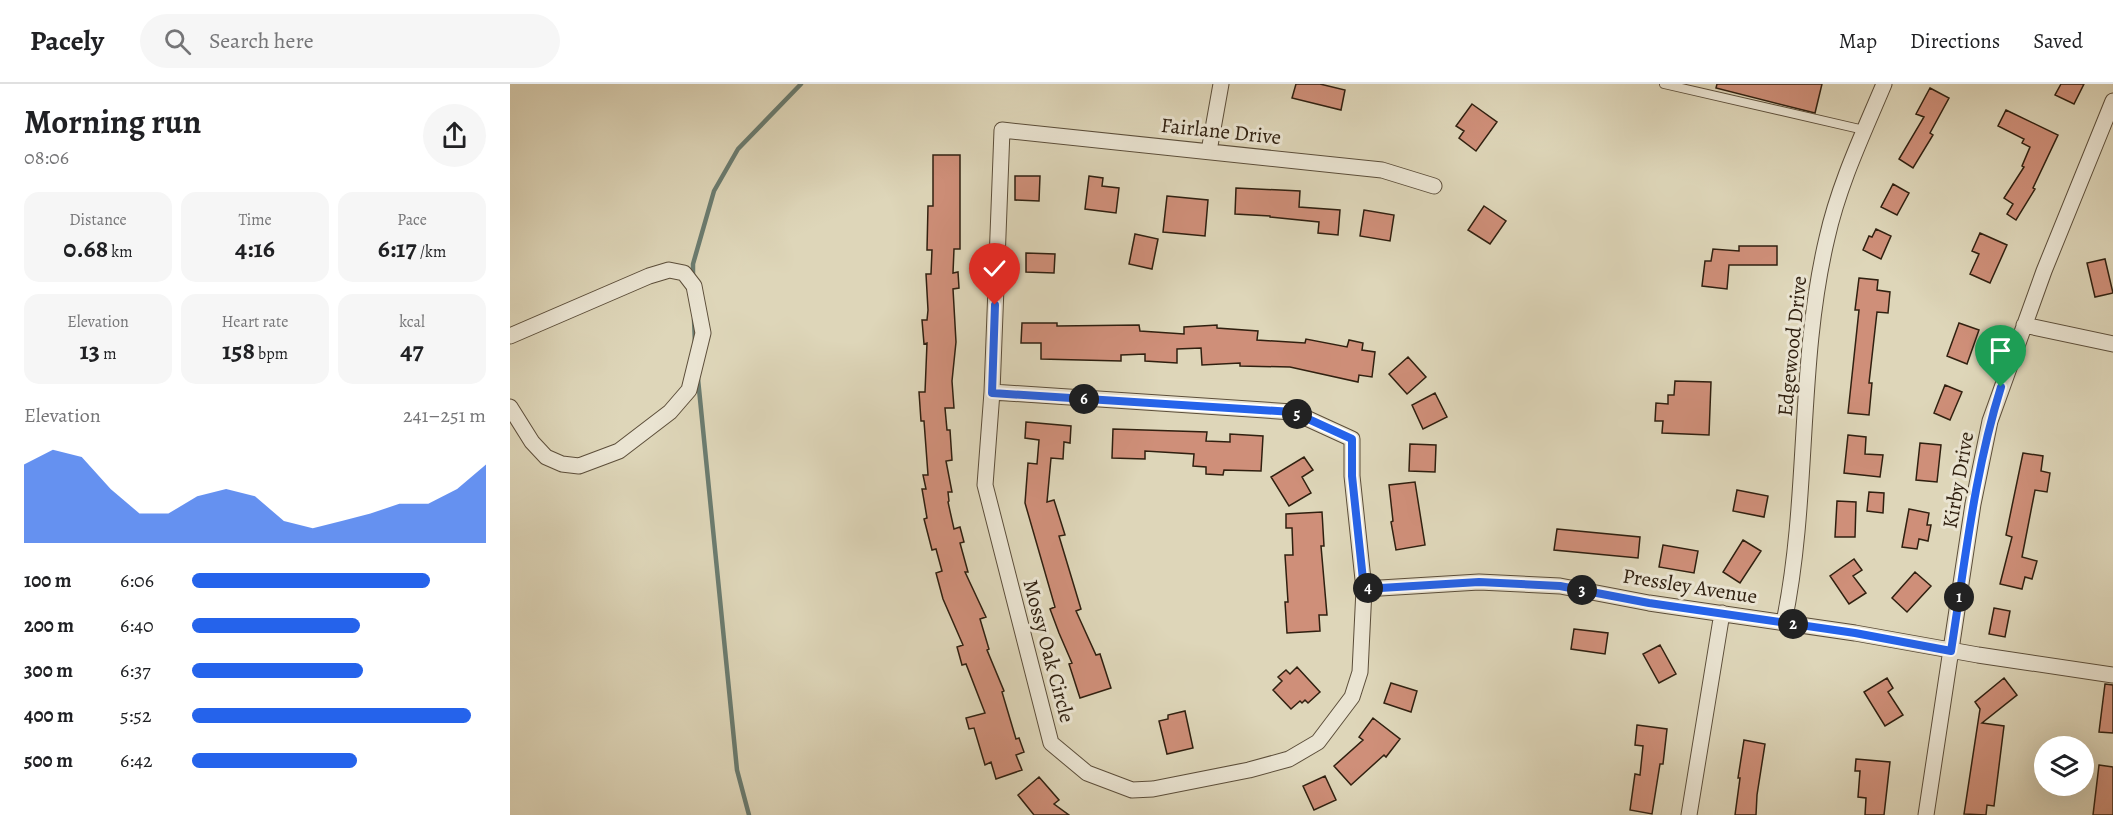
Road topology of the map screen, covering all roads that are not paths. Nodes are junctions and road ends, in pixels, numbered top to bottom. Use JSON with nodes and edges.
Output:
{"nodes":[{"id":1,"x":1221,"y":84,"type":"edge"},
{"id":2,"x":1664,"y":84,"type":"edge"},
{"id":3,"x":1884,"y":84,"type":"edge"},
{"id":4,"x":2113,"y":101,"type":"edge"},
{"id":5,"x":1002,"y":130,"type":"joint"},
{"id":6,"x":1864,"y":130,"type":"junction"},
{"id":7,"x":1209,"y":151,"type":"junction"},
{"id":8,"x":1434,"y":186,"type":"dead end"},
{"id":9,"x":2024,"y":325,"type":"junction"},
{"id":10,"x":510,"y":336,"type":"edge"},
{"id":11,"x":2113,"y":344,"type":"edge"},
{"id":12,"x":992,"y":393,"type":"junction"},
{"id":13,"x":510,"y":407,"type":"edge"},
{"id":14,"x":1364,"y":589,"type":"junction"},
{"id":15,"x":1722,"y":613,"type":"junction"},
{"id":16,"x":1784,"y":622,"type":"junction"},
{"id":17,"x":1951,"y":651,"type":"junction"},
{"id":18,"x":2113,"y":675,"type":"edge"},
{"id":19,"x":1689,"y":815,"type":"edge"},
{"id":20,"x":1926,"y":815,"type":"edge"}],
"edges":[{"from":1,"to":7,"type":"street"},
{"from":2,"to":6,"type":"lane"},
{"from":3,"to":6,"type":"street","name":"Edgewood Drive"},
{"from":4,"to":9,"type":"street","name":"Kirby Drive"},
{"from":5,"to":7,"type":"street","name":"Fairlane Drive"},
{"from":5,"to":12,"type":"street","name":"Mossy Oak Circle"},
{"from":6,"to":16,"type":"street","name":"Edgewood Drive"},
{"from":7,"to":8,"type":"street","name":"Fairlane Drive"},
{"from":9,"to":11,"type":"street"},
{"from":9,"to":17,"type":"street","name":"Kirby Drive"},
{"from":10,"to":13,"type":"street"},
{"from":12,"to":14,"type":"street","name":"Mossy Oak Circle"},
{"from":12,"to":14,"type":"street","name":"Mossy Oak Circle"},
{"from":14,"to":15,"type":"street","name":"Pressley Avenue"},
{"from":15,"to":16,"type":"street","name":"Pressley Avenue"},
{"from":15,"to":19,"type":"street"},
{"from":16,"to":17,"type":"street","name":"Pressley Avenue"},
{"from":17,"to":18,"type":"street","name":"Pressley Avenue"},
{"from":17,"to":20,"type":"street","name":"Kirby Drive"}]}
